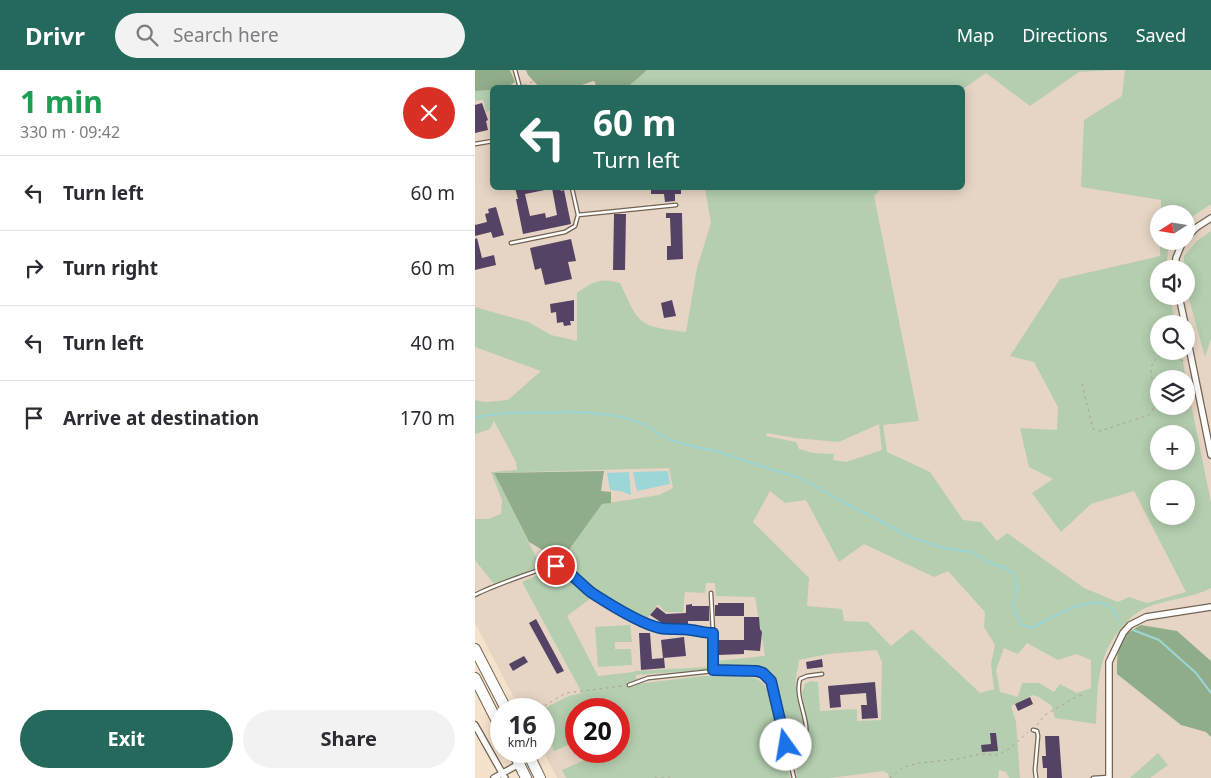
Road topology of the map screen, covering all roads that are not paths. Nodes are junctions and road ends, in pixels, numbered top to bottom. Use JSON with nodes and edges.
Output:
{"nodes":[{"id":1,"x":515,"y":70,"type":"edge"},
{"id":2,"x":519,"y":85,"type":"edge"},
{"id":3,"x":490,"y":142,"type":"edge"},
{"id":4,"x":475,"y":144,"type":"edge"},
{"id":5,"x":572,"y":190,"type":"edge"},
{"id":6,"x":676,"y":205,"type":"dead end"},
{"id":7,"x":578,"y":215,"type":"junction"},
{"id":8,"x":1211,"y":218,"type":"edge"},
{"id":9,"x":1195,"y":229,"type":"edge"},
{"id":10,"x":511,"y":242,"type":"dead end"},
{"id":11,"x":1192,"y":360,"type":"edge"},
{"id":12,"x":1211,"y":455,"type":"edge"},
{"id":13,"x":711,"y":593,"type":"dead end"},
{"id":14,"x":475,"y":595,"type":"edge"},
{"id":15,"x":1211,"y":607,"type":"edge"},
{"id":16,"x":713,"y":633,"type":"junction"},
{"id":17,"x":475,"y":649,"type":"edge"},
{"id":18,"x":713,"y":670,"type":"junction"},
{"id":19,"x":823,"y":674,"type":"dead end"},
{"id":20,"x":475,"y":678,"type":"edge"},
{"id":21,"x":629,"y":685,"type":"road end"},
{"id":22,"x":500,"y":698,"type":"edge"},
{"id":23,"x":490,"y":707,"type":"edge"},
{"id":24,"x":475,"y":725,"type":"edge"},
{"id":25,"x":1033,"y":730,"type":"road end"},
{"id":26,"x":533,"y":763,"type":"edge"},
{"id":27,"x":519,"y":764,"type":"joint"},
{"id":28,"x":790,"y":764,"type":"junction"},
{"id":29,"x":503,"y":776,"type":"edge"},
{"id":30,"x":494,"y":778,"type":"edge"},
{"id":31,"x":526,"y":778,"type":"edge"},
{"id":32,"x":541,"y":778,"type":"edge"},
{"id":33,"x":794,"y":778,"type":"edge"},
{"id":34,"x":1036,"y":778,"type":"edge"},
{"id":35,"x":1093,"y":778,"type":"edge"},
{"id":36,"x":1109,"y":778,"type":"edge"}],
"edges":[{"from":1,"to":2,"type":"lane"},
{"from":3,"to":4,"type":"lane"},
{"from":5,"to":7,"type":"lane"},
{"from":6,"to":7,"type":"lane"},
{"from":7,"to":10,"type":"lane"},
{"from":8,"to":9,"type":"street"},
{"from":11,"to":12,"type":"street"},
{"from":13,"to":16,"type":"lane"},
{"from":14,"to":16,"type":"lane"},
{"from":15,"to":36,"type":"street"},
{"from":16,"to":18,"type":"lane"},
{"from":17,"to":22,"type":"highway"},
{"from":18,"to":21,"type":"lane"},
{"from":18,"to":28,"type":"lane"},
{"from":19,"to":28,"type":"lane"},
{"from":20,"to":23,"type":"highway"},
{"from":24,"to":29,"type":"street"},
{"from":25,"to":34,"type":"lane"},
{"from":26,"to":32,"type":"highway"},
{"from":27,"to":29,"type":"street"},
{"from":27,"to":31,"type":"highway"},
{"from":28,"to":33,"type":"lane"},
{"from":29,"to":30,"type":"street"},
{"from":35,"to":36,"type":"lane"}]}
